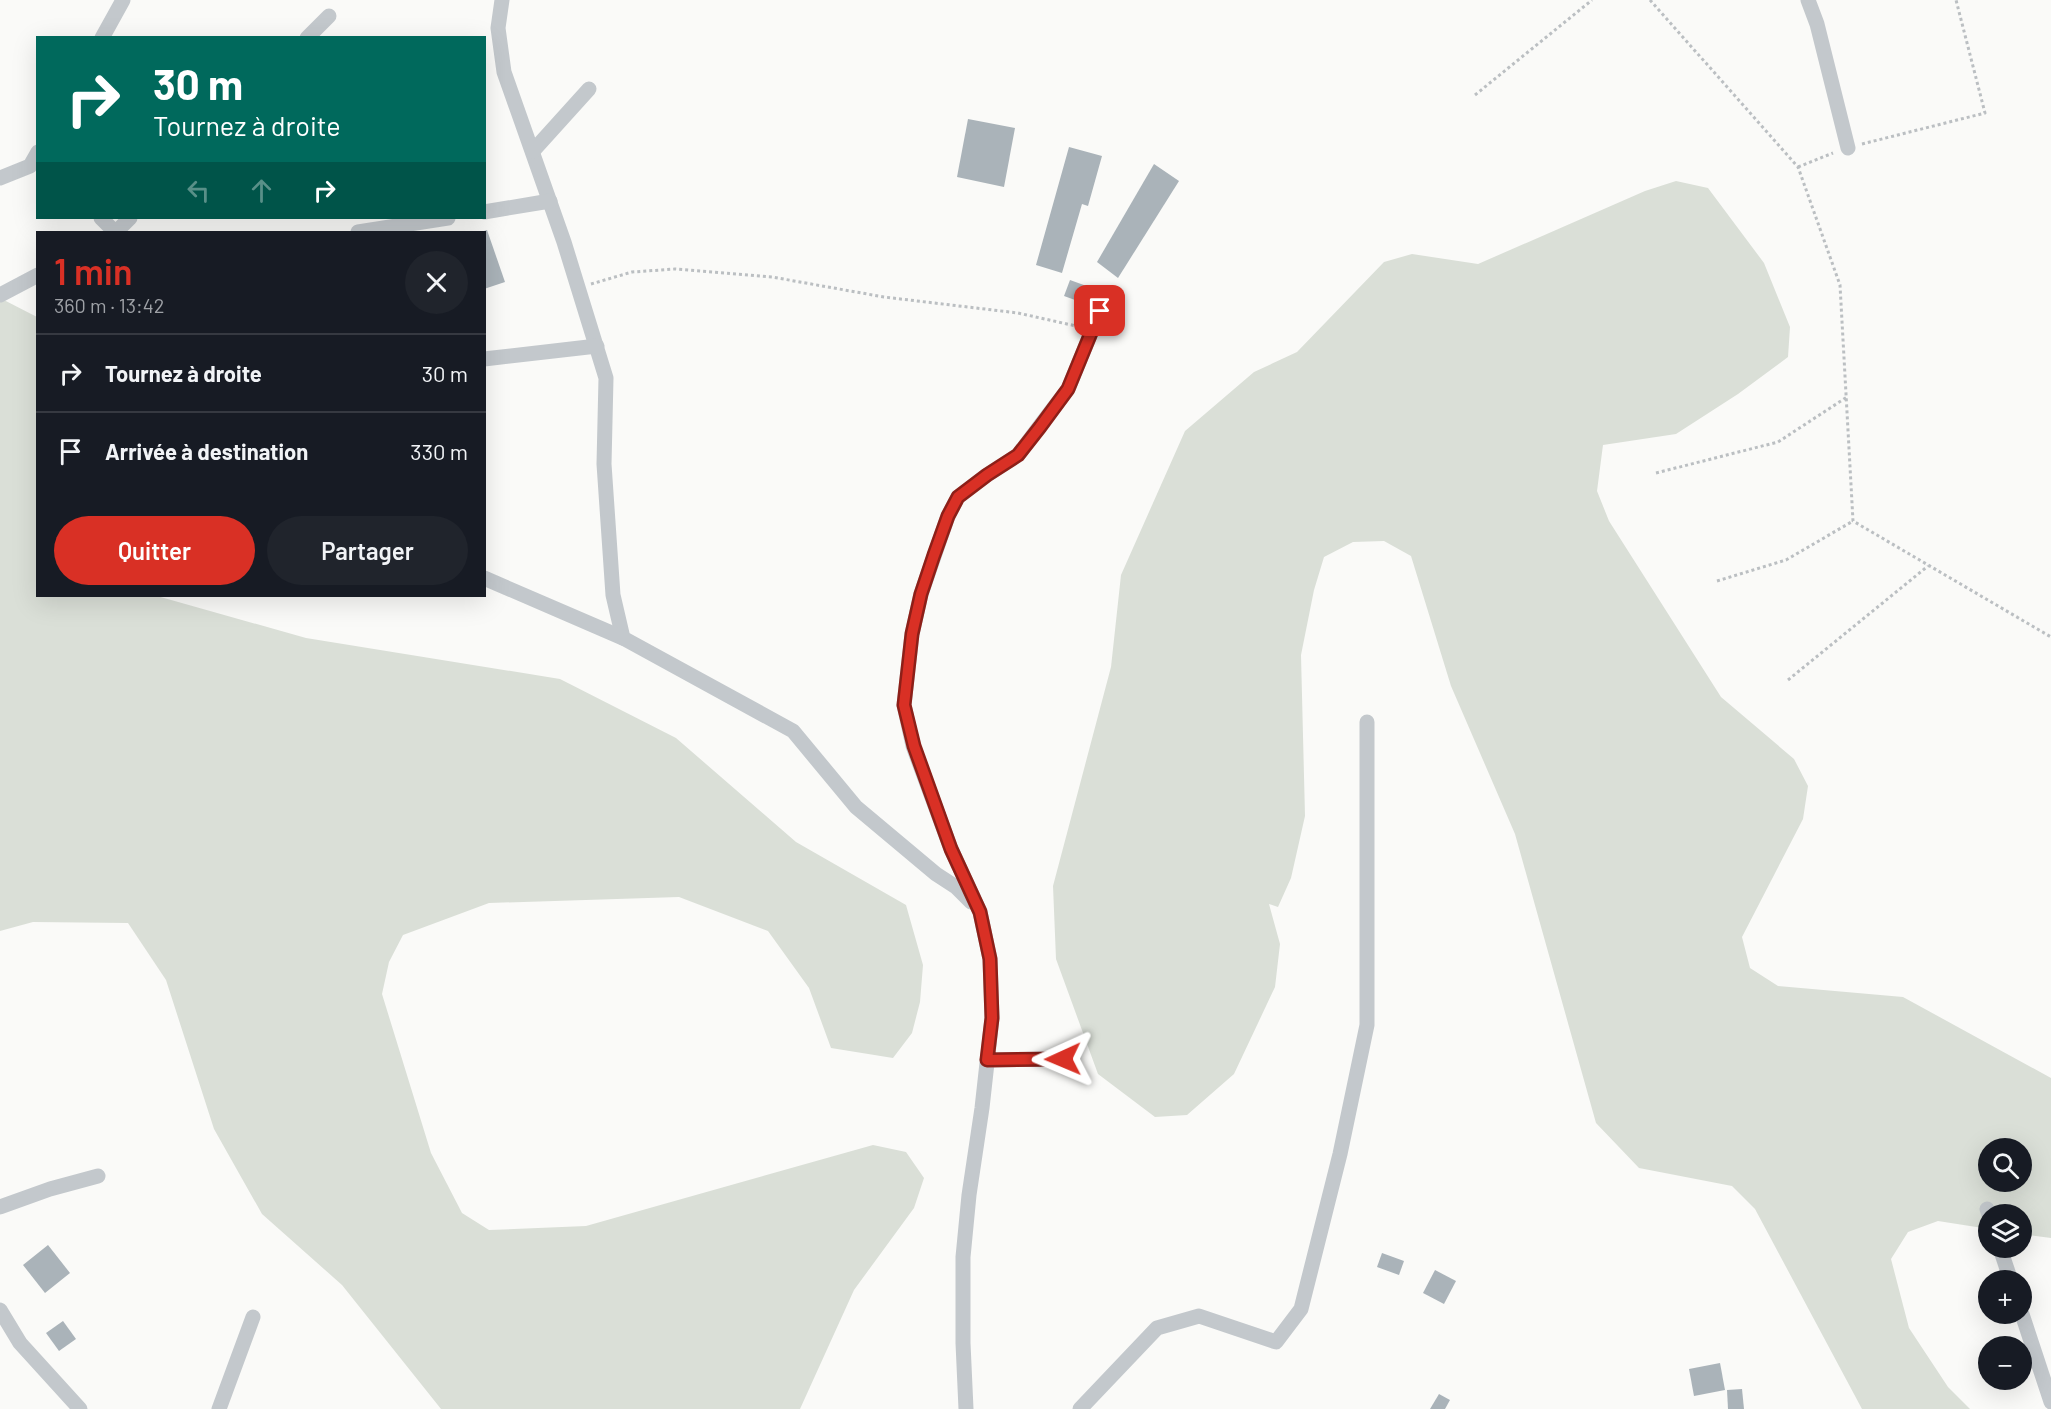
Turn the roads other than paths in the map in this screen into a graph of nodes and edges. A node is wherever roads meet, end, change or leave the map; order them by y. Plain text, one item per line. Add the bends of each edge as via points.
1 (123, 0) edge
2 (502, 0) edge
3 (1808, 0) edge
4 (329, 16) dead end
5 (103, 36) edge
6 (309, 36) edge
7 (589, 89) dead end
8 (1848, 148) road end
9 (533, 151) junction
10 (36, 156) edge
11 (0, 178) edge
12 (550, 201) junction
13 (486, 212) edge
14 (102, 219) edge
15 (129, 219) edge
16 (442, 219) edge
17 (114, 231) edge
18 (116, 231) edge
19 (364, 231) edge
20 (36, 276) edge
21 (0, 295) edge
22 (1100, 311) dead end
23 (597, 346) junction
24 (486, 359) edge
25 (486, 579) edge
26 (623, 638) junction
27 (1367, 722) dead end
28 (980, 912) junction
29 (1063, 1059) dead end
30 (987, 1060) junction
31 (98, 1176) dead end
32 (0, 1206) edge
33 (0, 1310) edge
34 (253, 1317) dead end
35 (2025, 1324) edge
36 (2051, 1402) edge
37 (80, 1409) edge
38 (219, 1409) edge
39 (966, 1409) edge
40 (1080, 1409) edge

1 - 5 street
2 - 9 street via 498,28 504,72
3 - 8 street
4 - 6 street
7 - 9 street
9 - 12 street
10 - 11 street via 30,166
12 - 13 street
12 - 23 street
14 - 17 street
15 - 18 street
16 - 19 street
20 - 21 street
22 - 28 street via 1068,389 1018,455 958,497 921,594 912,634 904,705 914,746 951,849
23 - 24 street
23 - 26 street via 606,378 604,464 613,595
25 - 26 street
26 - 28 street via 792,731 856,807 956,886
27 - 40 street via 1367,1025 1301,1310 1276,1342 1199,1316 1156,1328
28 - 30 street via 990,959 992,1018
29 - 30 street
30 - 39 street via 963,1257
31 - 32 street
33 - 37 street via 20,1344
34 - 38 street
35 - 36 street

